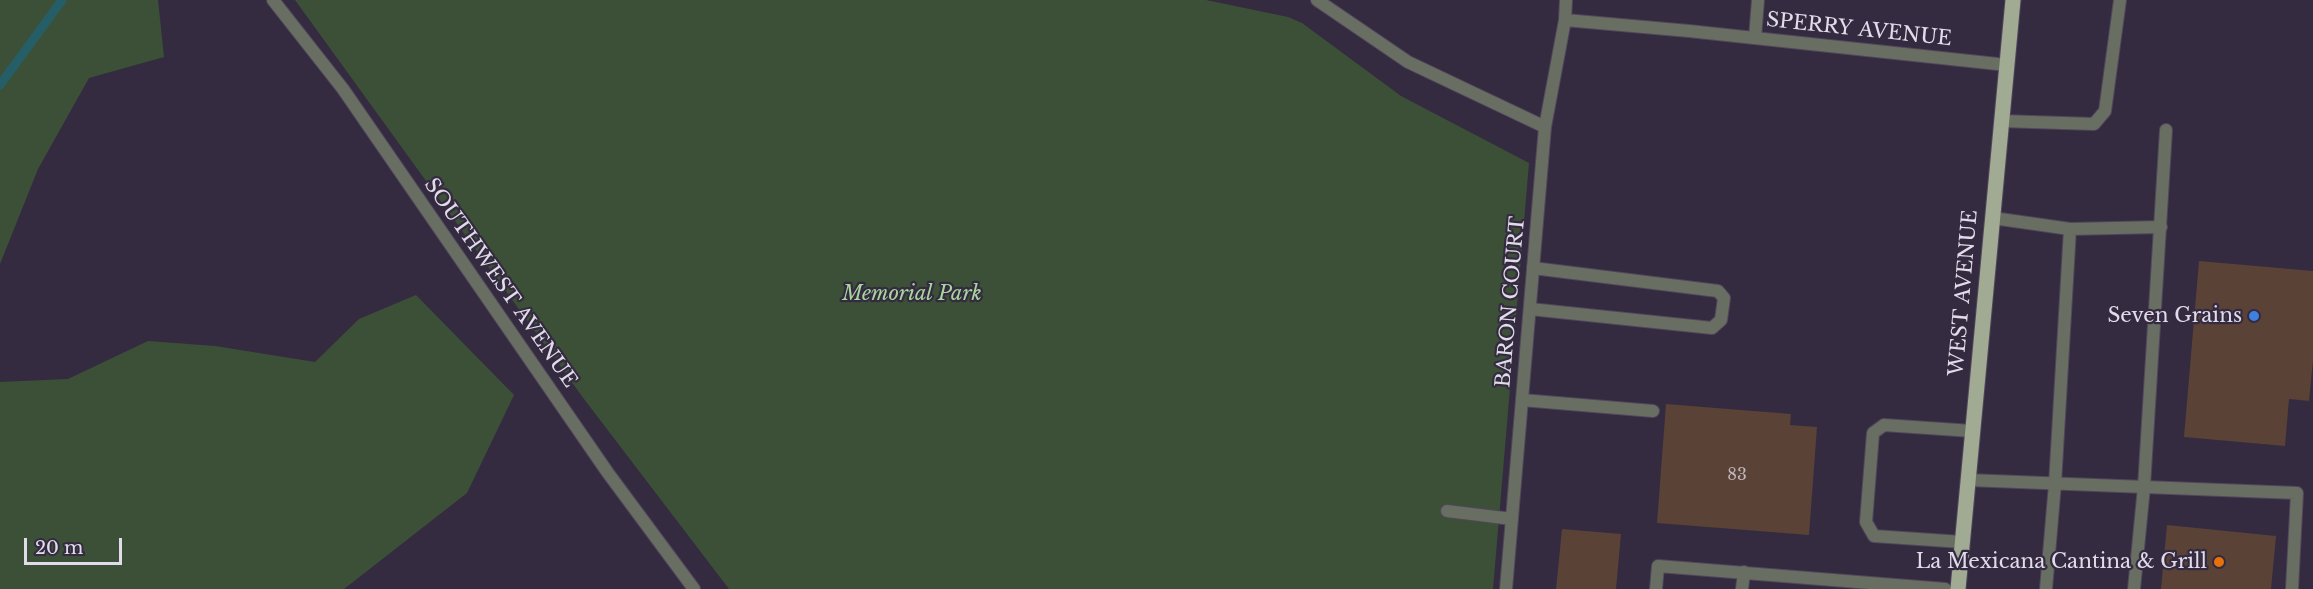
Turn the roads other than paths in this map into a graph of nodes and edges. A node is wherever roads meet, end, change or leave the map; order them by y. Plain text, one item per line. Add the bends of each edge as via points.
1 (273, 0) edge
2 (1317, 0) edge
3 (1566, 0) edge
4 (1758, 0) edge
5 (2013, 0) edge
6 (2120, 0) edge
7 (1565, 20) junction
8 (1755, 38) junction
9 (2007, 65) junction
10 (2002, 121) junction
11 (1545, 127) junction
12 (2166, 130) dead end
13 (1993, 218) junction
14 (2161, 227) junction
15 (2070, 229) junction
16 (1533, 268) junction
17 (1530, 309) junction
18 (1522, 400) junction
19 (1653, 411) dead end
20 (1972, 431) junction
21 (1968, 480) junction
22 (2055, 484) junction
23 (2144, 487) junction
24 (1447, 511) dead end
25 (1512, 519) junction
26 (1962, 542) junction
27 (1744, 572) junction
28 (694, 589) edge
29 (1506, 589) edge
30 (1656, 589) edge
31 (1742, 589) edge
32 (1945, 589) edge
33 (1958, 589) edge
34 (2046, 589) edge
35 (2134, 589) edge
36 (2292, 589) edge

1 - 28 street, SOUTHWEST AVENUE via 343,89 608,473
2 - 11 street via 1408,62
3 - 7 street, BARON COURT
4 - 8 street
5 - 9 main road, WEST AVENUE
6 - 10 street via 2105,111 2094,124
7 - 8 street, SPERRY AVENUE
7 - 11 street, BARON COURT
8 - 9 street, SPERRY AVENUE
9 - 10 main road, WEST AVENUE
10 - 13 main road, WEST AVENUE
11 - 16 street, BARON COURT
12 - 14 street
13 - 15 street
13 - 20 main road, WEST AVENUE
14 - 15 street
14 - 23 street
15 - 22 street
16 - 17 street, BARON COURT
16 - 17 street via 1718,291 1724,298 1721,320 1712,328
17 - 18 street, BARON COURT
18 - 19 street
18 - 25 street, BARON COURT
20 - 21 main road, WEST AVENUE
20 - 26 street via 1884,425 1873,433 1866,522 1874,536
21 - 22 street
21 - 26 main road, WEST AVENUE
22 - 23 street
22 - 34 street
23 - 35 street
23 - 36 street via 2297,493
24 - 25 street
25 - 29 street, BARON COURT
26 - 33 main road, WEST AVENUE
27 - 30 street via 1658,566
27 - 31 street
27 - 32 street

